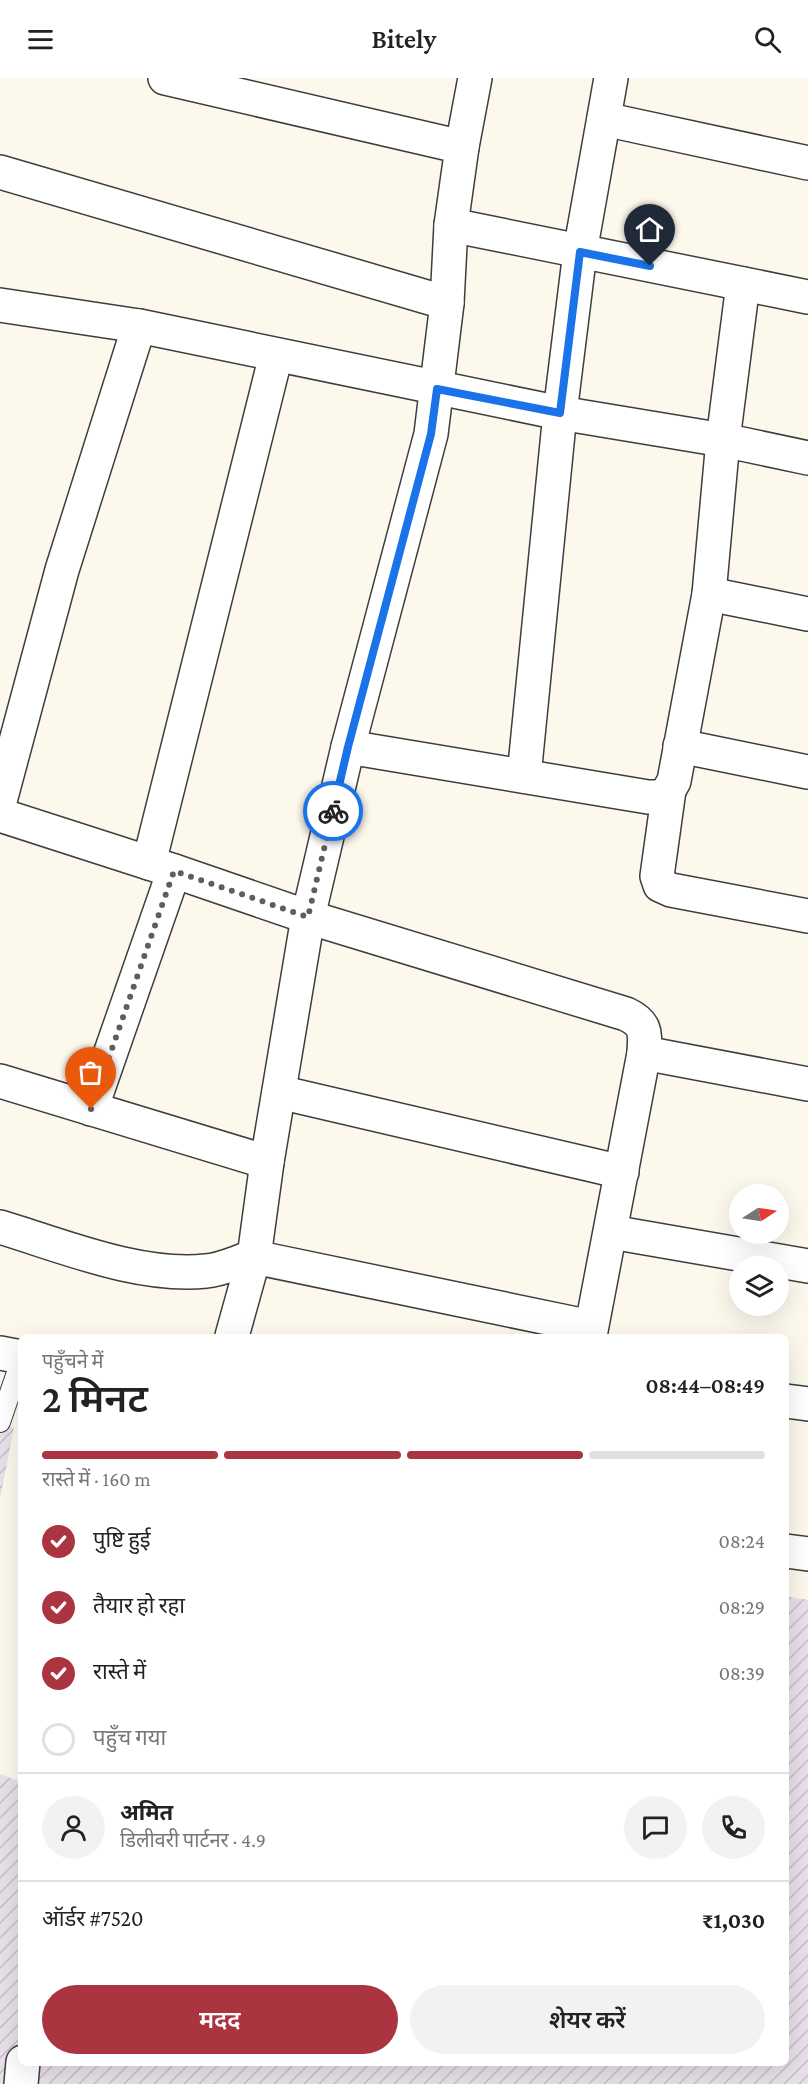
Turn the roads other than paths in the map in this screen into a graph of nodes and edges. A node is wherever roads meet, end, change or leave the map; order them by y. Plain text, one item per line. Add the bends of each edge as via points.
1 (165, 78) edge
2 (475, 78) edge
3 (611, 78) edge
4 (604, 119) junction
5 (462, 147) junction
6 (808, 163) edge
7 (0, 172) edge
8 (451, 225) junction
9 (580, 252) junction
10 (743, 284) junction
11 (808, 297) edge
12 (447, 303) junction
13 (0, 305) edge
14 (139, 326) junction
15 (276, 355) junction
16 (437, 389) junction
17 (560, 413) junction
18 (723, 440) junction
19 (808, 458) edge
20 (709, 594) junction
21 (808, 614) edge
22 (680, 746) junction
23 (348, 747) junction
24 (808, 772) edge
25 (524, 776) junction
26 (669, 790) junction
27 (0, 801) edge
28 (0, 815) edge
29 (162, 867) junction
30 (808, 916) edge
31 (308, 917) junction
32 (644, 1053) junction
33 (0, 1081) edge
34 (808, 1084) edge
35 (279, 1092) junction
36 (91, 1109) junction
37 (267, 1162) junction
38 (622, 1172) junction
39 (0, 1227) edge
40 (610, 1232) junction
41 (254, 1257) junction
42 (808, 1266) edge
43 (590, 1331) edge
44 (233, 1334) edge
45 (0, 1353) edge
46 (18, 1358) edge
47 (18, 1368) edge
48 (789, 1401) edge
49 (808, 1404) edge
50 (0, 1422) edge
51 (789, 1551) edge
52 (808, 1554) edge

1 - 5 street
2 - 5 street
3 - 4 street
4 - 6 street
4 - 9 street
5 - 8 street
7 - 12 street
8 - 9 street
8 - 12 street
9 - 10 street
9 - 17 street
10 - 11 street
10 - 18 street
12 - 16 street
13 - 14 street
14 - 15 street
14 - 27 street via 62,570
15 - 16 street
15 - 29 street
16 - 17 street
16 - 23 street via 431,434
17 - 18 street
17 - 25 street
18 - 19 street
18 - 20 street
20 - 21 street
20 - 22 street
22 - 24 street
22 - 26 street
23 - 25 street
23 - 31 street
25 - 26 street via 648,797 663,797
26 - 30 street via 657,876 660,885
28 - 29 street
29 - 31 street
29 - 36 street
31 - 32 street via 626,1014 638,1020 645,1032
31 - 35 street
32 - 34 street
32 - 38 street
33 - 36 street
35 - 37 street
35 - 38 street
36 - 37 street
37 - 41 street
38 - 40 street
39 - 41 street via 105,1258 171,1271 208,1271
40 - 42 street
40 - 43 street
41 - 43 street
41 - 44 street
45 - 46 street
47 - 50 lane
48 - 49 street
51 - 52 street

